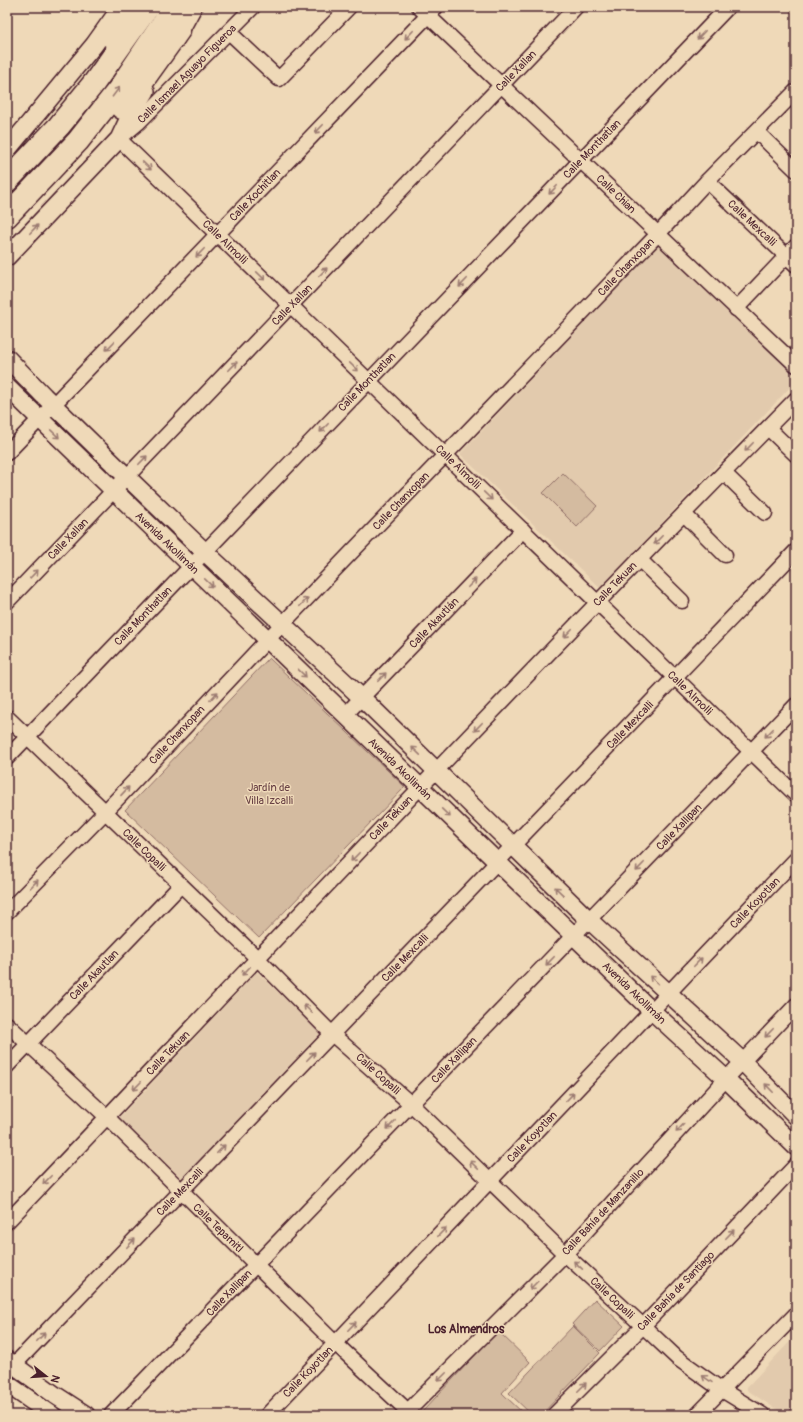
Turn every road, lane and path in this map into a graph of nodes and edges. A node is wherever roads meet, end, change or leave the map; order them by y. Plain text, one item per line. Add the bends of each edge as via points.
1 (122, 7) edge
2 (130, 7) edge
3 (148, 7) edge
4 (174, 7) edge
5 (193, 7) edge
6 (253, 7) edge
7 (349, 7) edge
8 (576, 7) edge
9 (728, 7) edge
10 (428, 10) edge
11 (179, 30) junction
12 (229, 32) junction
13 (502, 85) junction
14 (796, 91) edge
15 (59, 126) junction
16 (757, 132) junction
17 (119, 139) junction
18 (8, 148) edge
19 (581, 160) junction
20 (796, 170) edge
21 (7, 181) edge
22 (707, 181) junction
23 (14, 208) edge
24 (217, 234) junction
25 (658, 234) junction
26 (793, 256) edge
27 (7, 257) edge
28 (291, 306) junction
29 (736, 309) junction
30 (7, 358) edge
31 (796, 365) edge
32 (369, 381) junction
33 (7, 388) edge
34 (796, 400) edge
35 (53, 405) junction
36 (40, 419) junction
37 (768, 428) junction
38 (7, 453) edge
39 (445, 455) junction
40 (796, 455) edge
41 (724, 473) junction
42 (127, 477) junction
43 (114, 491) junction
44 (765, 512) dead end
45 (684, 514) junction
46 (523, 530) junction
47 (796, 551) edge
48 (205, 552) junction
49 (725, 555) dead end
50 (639, 559) junction
51 (191, 566) junction
52 (682, 601) dead end
53 (7, 602) edge
54 (597, 602) junction
55 (282, 625) junction
56 (268, 640) junction
57 (675, 678) junction
58 (362, 698) junction
59 (796, 705) edge
60 (346, 715) junction
61 (7, 717) edge
62 (27, 736) junction
63 (751, 752) junction
64 (7, 758) edge
65 (436, 770) junction
66 (420, 788) junction
67 (796, 795) edge
68 (105, 812) junction
69 (513, 846) junction
70 (796, 860) edge
71 (497, 862) junction
72 (181, 885) junction
73 (7, 912) edge
74 (590, 920) junction
75 (574, 936) junction
76 (258, 959) junction
77 (668, 994) junction
78 (796, 1005) edge
79 (652, 1011) junction
80 (7, 1024) edge
81 (332, 1034) junction
82 (28, 1044) junction
83 (742, 1061) junction
84 (7, 1066) edge
85 (726, 1079) junction
86 (411, 1104) junction
87 (796, 1116) edge
88 (107, 1117) junction
89 (796, 1147) edge
90 (796, 1164) edge
91 (490, 1181) junction
92 (181, 1191) junction
93 (7, 1222) edge
94 (565, 1254) junction
95 (256, 1264) junction
96 (796, 1314) edge
97 (643, 1326) junction
98 (335, 1344) junction
99 (10, 1362) edge
100 (7, 1384) edge
101 (722, 1390) junction
102 (55, 1395) junction
103 (45, 1413) edge
104 (408, 1414) edge
105 (86, 1415) edge
106 (111, 1415) edge
107 (267, 1415) edge
108 (554, 1415) edge
109 (698, 1415) edge
110 (763, 1415) edge

1 - 18 street via 94,45
2 - 15 highway
3 - 15 highway via 94,83
23 -> 4 highway via 78,140 118,89
5 - 11 street
6 - 12 street, Calle Ismael Aguayo Figueroa
7 - 12 street via 279,79
8 - 13 street, Calle Xallan
9 -> 19 street, Calle Monthatlan
10 - 13 street, Calle Chian
10 -> 24 street, Calle Xochitlan
11 - 17 street
11 - 23 highway via 128,101 73,160
12 - 17 street, Calle Ismael Aguayo Figueroa via 138,124
13 - 19 street, Calle Chian
28 -> 13 street, Calle Xallan
14 - 16 street, Calle Chanxopan
15 - 21 highway
16 - 20 street
16 - 22 street, Calle Chanxopan
17 -> 24 street, Calle Almolli
27 -> 17 street
19 - 25 street, Calle Chian
19 -> 32 street, Calle Monthatlan
22 - 25 street, Calle Chanxopan
22 - 26 street, Calle Mexcalli
24 -> 28 street, Calle Almolli
24 -> 35 street, Calle Xochitlan
25 - 29 street, Calle Chian
25 - 39 street, Calle Chanxopan
26 - 29 street
28 -> 32 street, Calle Almolli
42 -> 28 street, Calle Xallan
29 - 31 street, Calle Chian
30 - 35 street, Avenida Akollimán
32 - 39 street, Calle Almolli
32 -> 48 street, Calle Monthatlan
33 - 36 street, Avenida Akollimán
34 - 37 street, Calle Tekuan
35 - 36 street, Calle Xochitlan
35 - 42 street, Avenida Akollimán
36 - 38 street, Calle Xochitlan
36 -> 43 street, Avenida Akollimán
37 - 40 street
37 -> 41 street, Calle Tekuan
39 -> 46 street, Calle Almolli
55 -> 39 street, Calle Chanxopan
41 - 44 street
41 - 45 street, Calle Tekuan
42 - 43 street, Calle Xallan
42 - 48 street, Avenida Akollimán
43 - 51 street, Avenida Akollimán
53 -> 43 street, Calle Xallan
45 - 49 street
45 -> 50 street, Calle Tekuan
46 - 54 street, Calle Almolli
58 -> 46 street, Calle Akautlán
47 - 57 street, Calle Mexcalli
48 - 51 street, Calle Monthatlan
48 - 55 street, Avenida Akollimán
50 - 52 street
50 - 54 street, Calle Tekuan
51 -> 56 street, Avenida Akollimán
51 - 62 street, Calle Monthatlan
54 - 57 street, Calle Almolli
54 -> 65 street, Calle Tekuan
55 - 56 street, Calle Chanxopan
55 - 58 street, Avenida Akollimán
56 -> 60 street, Avenida Akollimán
68 -> 56 street, Calle Chanxopan
57 - 63 street, Calle Almolli
57 - 69 street, Calle Mexcalli
58 - 60 street, Calle Akautlán
65 -> 58 street, Avenida Akollimán
59 -> 63 street, Calle Xallipan
60 - 66 street, Avenida Akollimán
61 - 62 street, Calle Copalli
62 - 64 street, Calle Monthatlan
62 - 68 street, Calle Copalli
63 - 67 street, Calle Almolli
63 -> 74 street, Calle Xallipan
65 - 66 street, Calle Tekuan
65 - 69 street, Avenida Akollimán
66 -> 71 street, Avenida Akollimán
66 -> 76 street, Calle Tekuan
68 - 72 street, Calle Copalli
73 -> 68 street, Calle Chanxopan
69 - 71 street, Calle Mexcalli
74 -> 69 street, Avenida Akollimán
77 -> 70 street, Calle Koyotlan
71 - 75 street, Avenida Akollimán
71 - 81 street, Calle Mexcalli
72 - 76 street, Calle Copalli
72 - 82 street, Calle Akautlan
74 - 75 street, Calle Xallipan
77 -> 74 street, Avenida Akollimán
75 - 79 street, Avenida Akollimán
75 -> 86 street, Calle Xallipan
81 -> 76 street, Calle Copalli
76 -> 88 street, Calle Tekuan
77 - 79 street, Calle Koyotlan
77 - 83 street, Avenida Akollimán
78 -> 83 street, Calle Bahía de Manzanillo
79 - 85 street, Avenida Akollimán
91 -> 79 street, Calle Koyotlan
80 - 82 street, Calle Tepamitl
81 - 86 street, Calle Copalli
92 -> 81 street, Calle Mexcalli
82 - 84 street, Calle Akautlan
82 - 88 street, Calle Tepamitl
83 - 85 street, Calle Bahía de Manzanillo
87 -> 83 street, Avenida Akollimán
85 - 89 street, Avenida Akollimán
85 -> 94 street, Calle Bahía de Manzanillo
91 -> 86 street, Calle Copalli
86 -> 95 street, Calle Xallipan
88 - 92 street, Calle Tepamitl
88 -> 93 street, Calle Tekuan
97 -> 90 street, Calle Bahía de Santiago
91 - 94 street, Calle Copalli
98 -> 91 street, Calle Koyotlan
92 - 95 street, Calle Tepamitl
99 -> 92 street, Calle Mexcalli
97 -> 94 street, Calle Copalli
94 -> 104 street, Calle Bahía de Manzanillo
95 - 98 street, Calle Tepamitl
95 - 106 street, Calle Xallipan
96 - 101 street
101 -> 97 street, Calle Copalli via 677,1358
108 -> 97 street, Calle Bahía de Santiago
98 - 104 street, Calle Tepamitl
98 - 107 street, Calle Koyotlan
99 - 102 street
100 - 103 street
101 - 109 street
101 - 110 street, Calle Copalli
102 - 103 street
102 - 105 street

